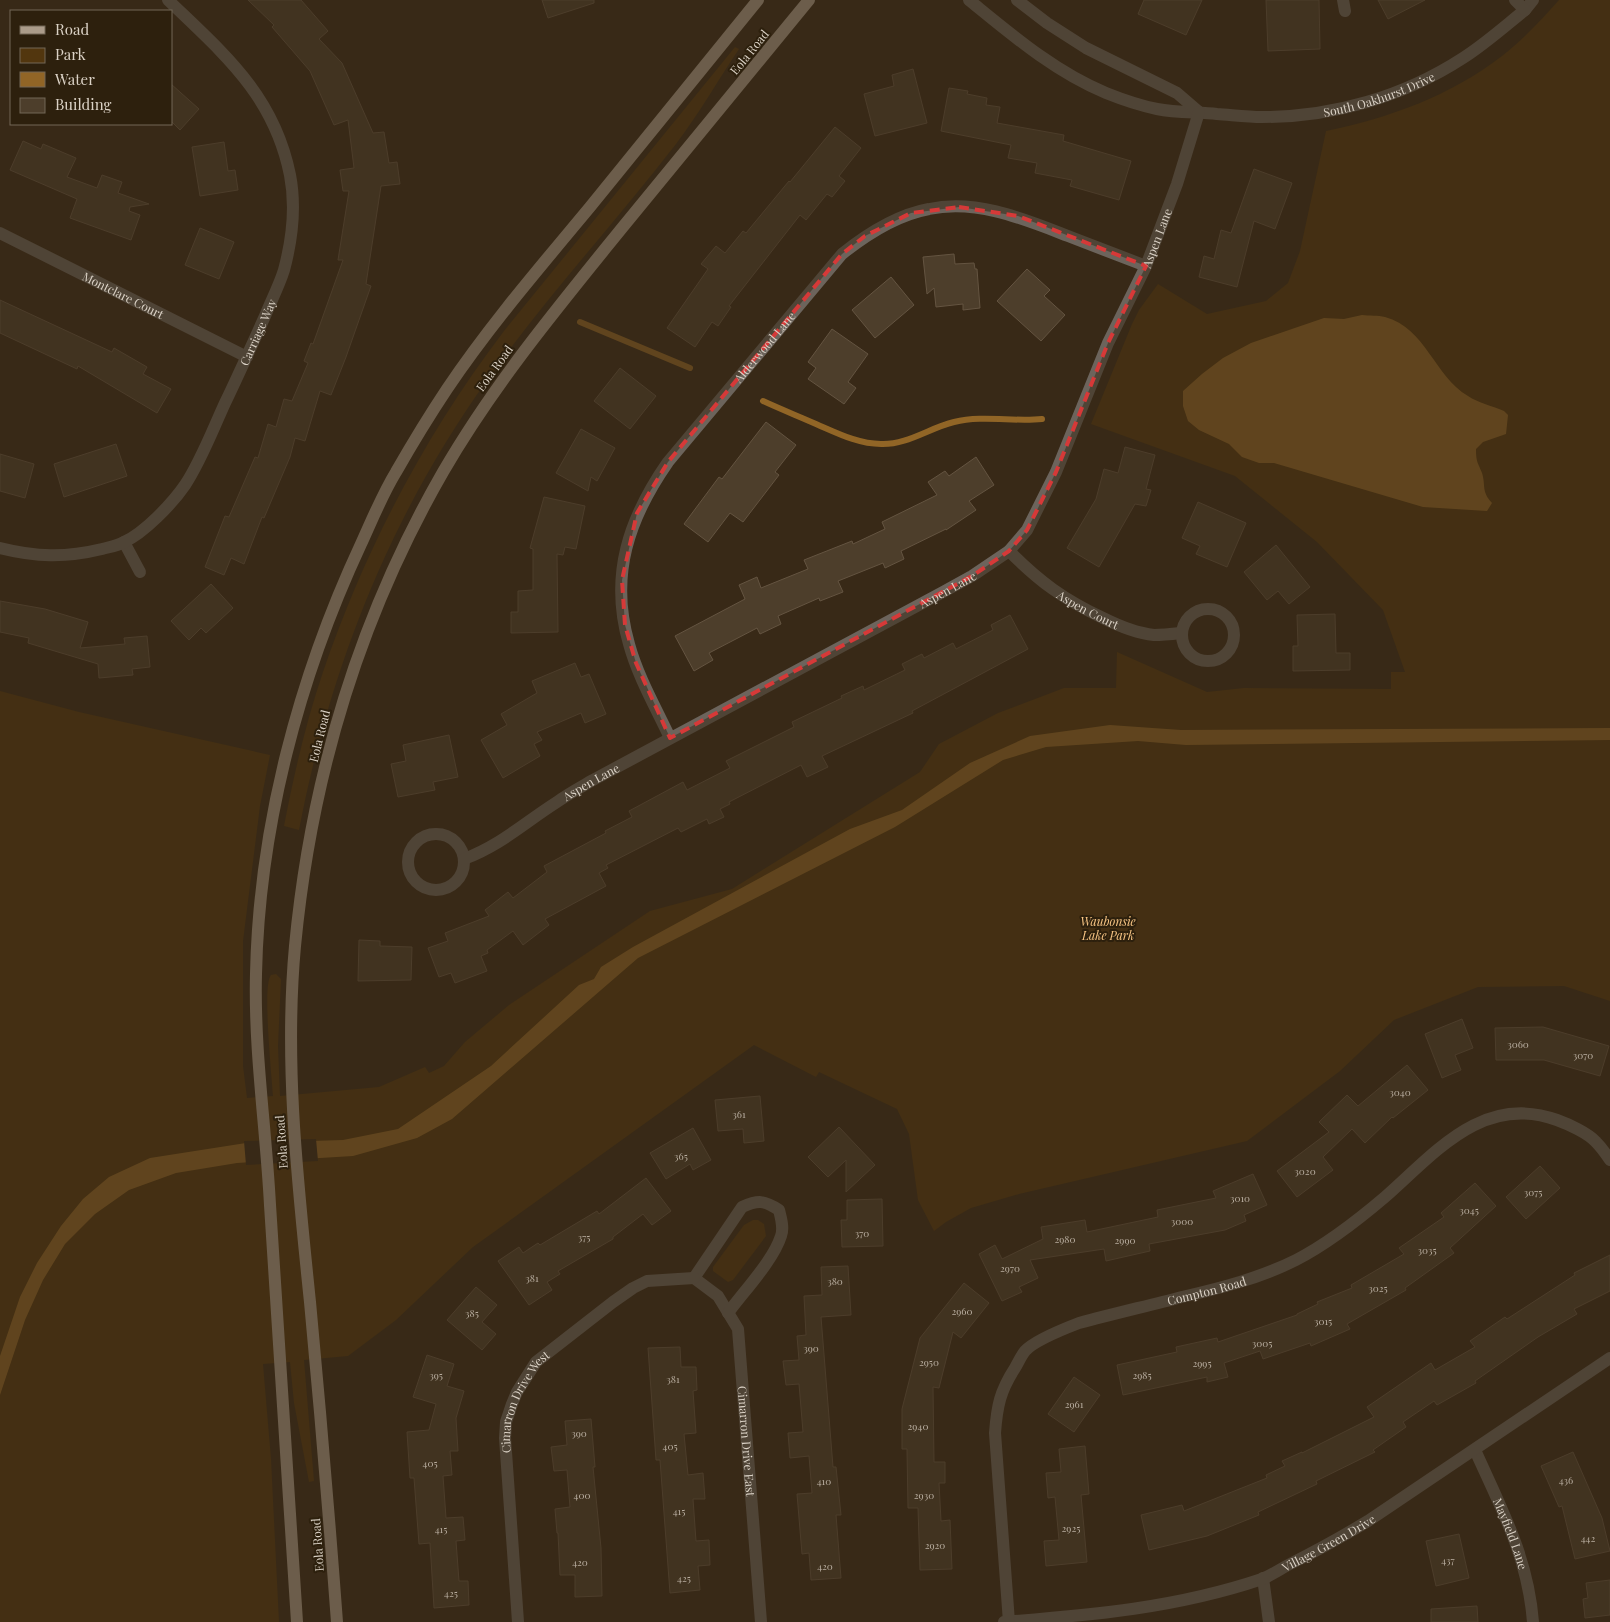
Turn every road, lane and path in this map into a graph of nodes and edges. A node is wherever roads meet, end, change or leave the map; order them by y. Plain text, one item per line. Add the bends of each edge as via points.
1 (168, 0) edge
2 (758, 0) edge
3 (809, 0) edge
4 (970, 0) edge
5 (1017, 0) edge
6 (1515, 0) edge
7 (1529, 5) edge
8 (1199, 112) junction
9 (0, 233) edge
10 (1146, 266) junction
11 (247, 357) junction
12 (124, 542) junction
13 (0, 548) edge
14 (1009, 551) junction
15 (140, 572) dead end
16 (1181, 633) junction
17 (670, 738) junction
18 (464, 858) junction
19 (1610, 1160) edge
20 (694, 1278) junction
21 (728, 1313) junction
22 (1610, 1358) edge
23 (1475, 1450) junction
24 (1263, 1578) junction
25 (297, 1622) edge
26 (337, 1622) edge
27 (518, 1622) edge
28 (761, 1622) edge
29 (1004, 1622) edge
30 (1009, 1622) edge
31 (1269, 1622) edge
32 (1533, 1622) edge

1 - 11 street, Carriage Way via 231,61 253,88 279,134 290,177 292,224 284,270
2 - 25 main road, Eola Road via 532,278 446,390 393,477 345,578 299,711 281,777 267,854 256,980 256,1031 270,1190
3 - 26 main road, Eola Road via 554,312 493,393 412,527 373,614 348,683 329,749 304,875 295,948 292,1050 298,1188 322,1426
4 - 8 street, South Oakhurst Drive via 1058,68 1106,93 1157,109
5 - 8 street via 1047,24 1086,48 1177,93
6 - 7 street
7 - 8 street, South Oakhurst Drive via 1480,46 1438,73 1369,102 1298,116
8 - 10 street, Aspen Lane via 1177,184
9 - 11 street, Montclare Court
10 - 14 street, Aspen Lane via 1108,343 1056,472 1027,530
10 - 17 street, Alderwood Lane via 1018,216 959,207 930,208 911,214 865,236 842,254 668,462 637,512 623,565 624,625 636,663
11 - 12 street, Carriage Way via 185,485 157,519
12 - 13 street, Carriage Way via 83,554 48,556
12 - 15 street
14 - 16 street, Aspen Court via 1053,591 1097,616 1139,632 1155,635
14 - 17 street, Aspen Lane via 972,576
16 - 16 street via 1186,652 1202,661 1215,661 1225,656 1234,639 1230,620 1213,609 1193,613 1184,621
17 - 18 street, Aspen Lane via 593,780 485,851
18 - 18 street via 457,843 436,834 426,836 414,845 408,858 409,869 412,878 420,885 430,890 443,889 455,883 462,872
19 - 30 street, Compton Road via 1595,1141 1546,1116 1518,1113 1482,1121 1466,1128 1442,1146 1350,1226 1296,1260 1236,1284 1079,1323 1059,1330 1025,1350 1004,1385 996,1409
20 - 21 street, Cimarron Drive East via 718,1296
20 - 21 street via 742,1207 768,1202 779,1210 782,1235 772,1255
20 - 27 street, Cimarron Drive West via 647,1281 633,1288 536,1362 517,1392 506,1422 505,1438
21 - 28 street, Cimarron Drive East via 738,1329
22 - 23 street, Village Green Drive
23 - 24 street, Village Green Drive via 1368,1521
23 - 32 street, Mayfield Lane via 1521,1555
24 - 30 street, Village Green Drive via 1142,1609
24 - 31 street
29 - 30 street, Village Green Drive

